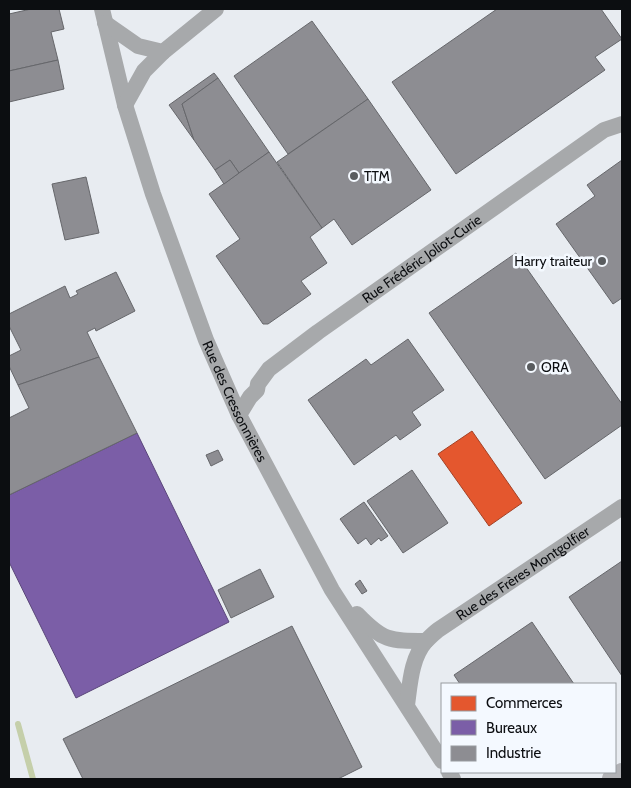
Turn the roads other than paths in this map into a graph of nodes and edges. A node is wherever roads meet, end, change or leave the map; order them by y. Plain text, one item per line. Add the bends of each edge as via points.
1 (216, 9) edge
2 (103, 16) edge
3 (163, 52) junction
4 (125, 106) junction
5 (622, 124) edge
6 (240, 414) junction
7 (622, 507) edge
8 (332, 590) junction
9 (426, 641) junction
10 (407, 705) junction
11 (441, 759) edge
12 (622, 774) edge
13 (613, 779) edge

1 - 3 street
2 - 3 street via 138,46
2 - 4 street, Rue des Cressonnières
3 - 4 street via 144,71
4 - 6 street, Rue des Cressonnières via 206,340
5 - 6 street, Rue Frédéric Joliot-Curie via 604,130 311,337 269,370
6 - 8 street, Rue des Cressonnières
7 - 9 street, Rue des Frères Montgolfier
8 - 9 street via 371,629 389,640
8 - 10 street, Rue des Cressonnières
9 - 10 street, Rue des Frères Montgolfier via 412,674
10 - 11 street, Rue des Cressonnières
12 - 13 main road

